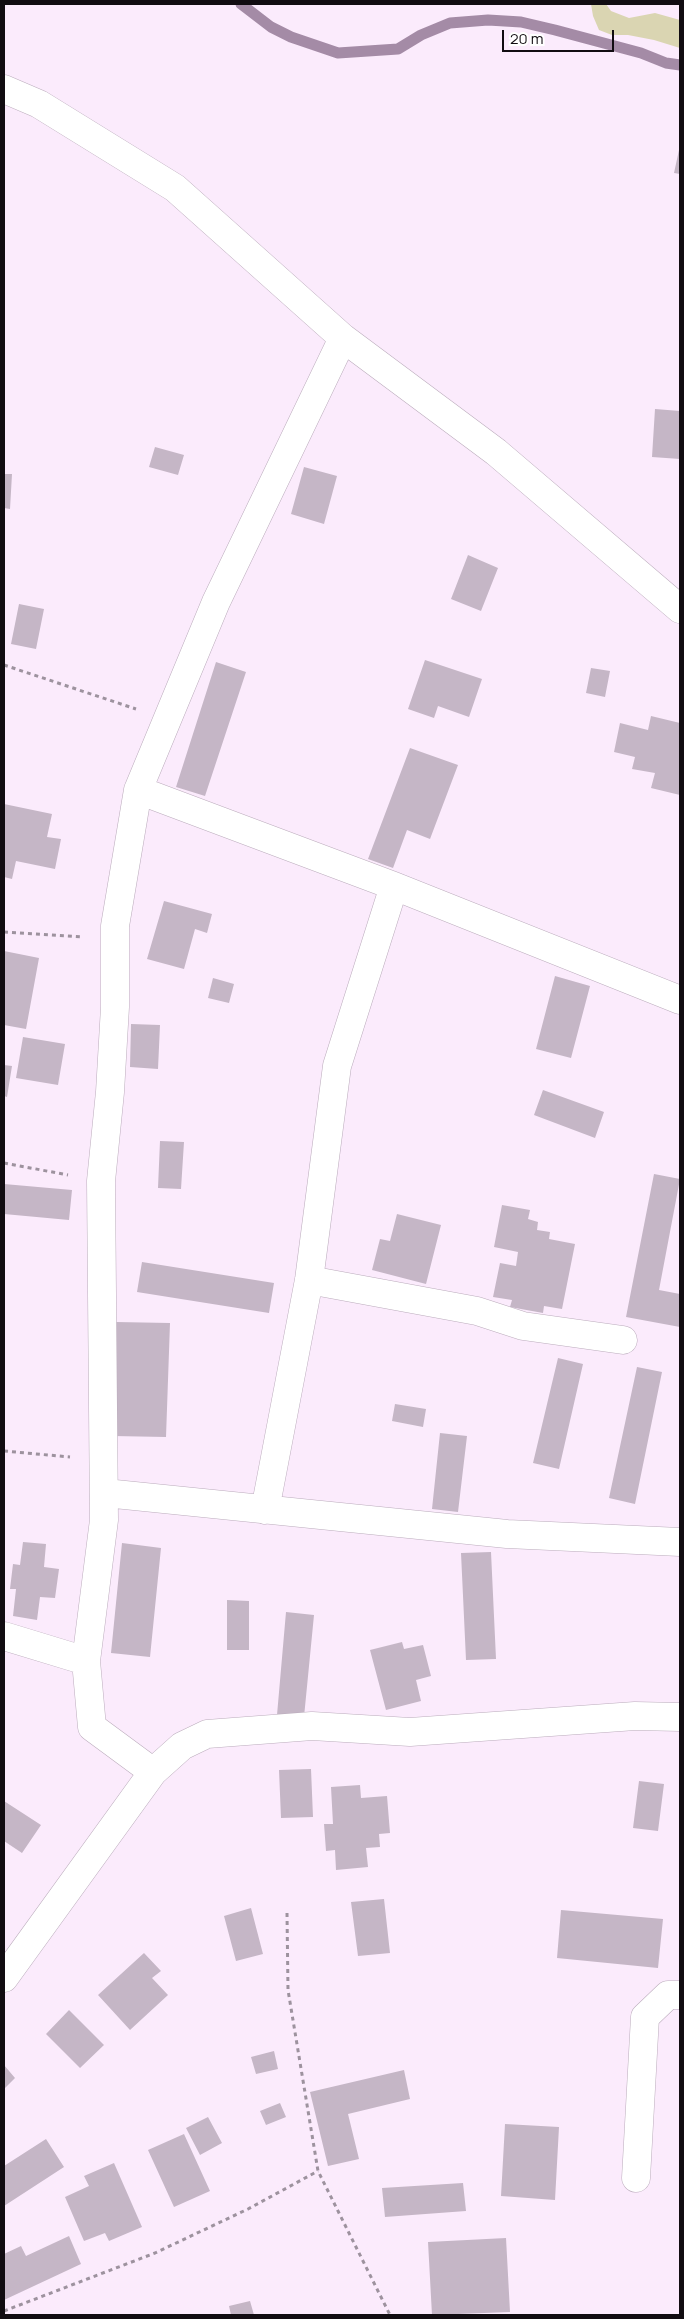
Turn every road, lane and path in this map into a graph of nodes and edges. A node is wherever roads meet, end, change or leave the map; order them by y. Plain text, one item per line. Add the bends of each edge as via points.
1 (4, 90) edge
2 (343, 338) junction
3 (680, 608) edge
4 (4, 665) edge
5 (167, 720) junction
6 (138, 790) junction
7 (394, 886) junction
8 (4, 932) edge
9 (115, 939) junction
10 (680, 1000) edge
11 (4, 1163) edge
12 (101, 1181) junction
13 (309, 1280) junction
14 (623, 1340) dead end
15 (4, 1451) edge
16 (104, 1459) junction
17 (104, 1493) junction
18 (265, 1510) junction
19 (680, 1542) edge
20 (4, 1636) edge
21 (86, 1661) junction
22 (680, 1717) edge
23 (153, 1772) junction
24 (287, 1913) dead end
25 (4, 1978) edge
26 (680, 1995) edge
27 (318, 2171) junction
28 (636, 2178) dead end
29 (4, 2311) edge
30 (390, 2315) edge

1 - 2 street via 39,104 175,188
2 - 3 street via 496,452
2 - 5 street via 216,602
4 - 5 path
5 - 6 street
6 - 7 street
6 - 9 street
7 - 10 street
7 - 13 street via 337,1066
8 - 9 path
9 - 12 street via 111,1083
11 - 12 path
12 - 16 street
13 - 14 street via 478,1311 523,1326
13 - 18 street
15 - 16 path
16 - 17 street
17 - 18 street
17 - 21 street via 104,1520
18 - 19 street via 508,1534
20 - 21 street
21 - 23 street via 92,1727
22 - 23 street via 635,1716 410,1732 312,1726 207,1734 182,1746
23 - 25 street
24 - 27 path via 288,1990
26 - 28 street via 668,1995 645,2017
27 - 29 path via 155,2253
27 - 30 path

